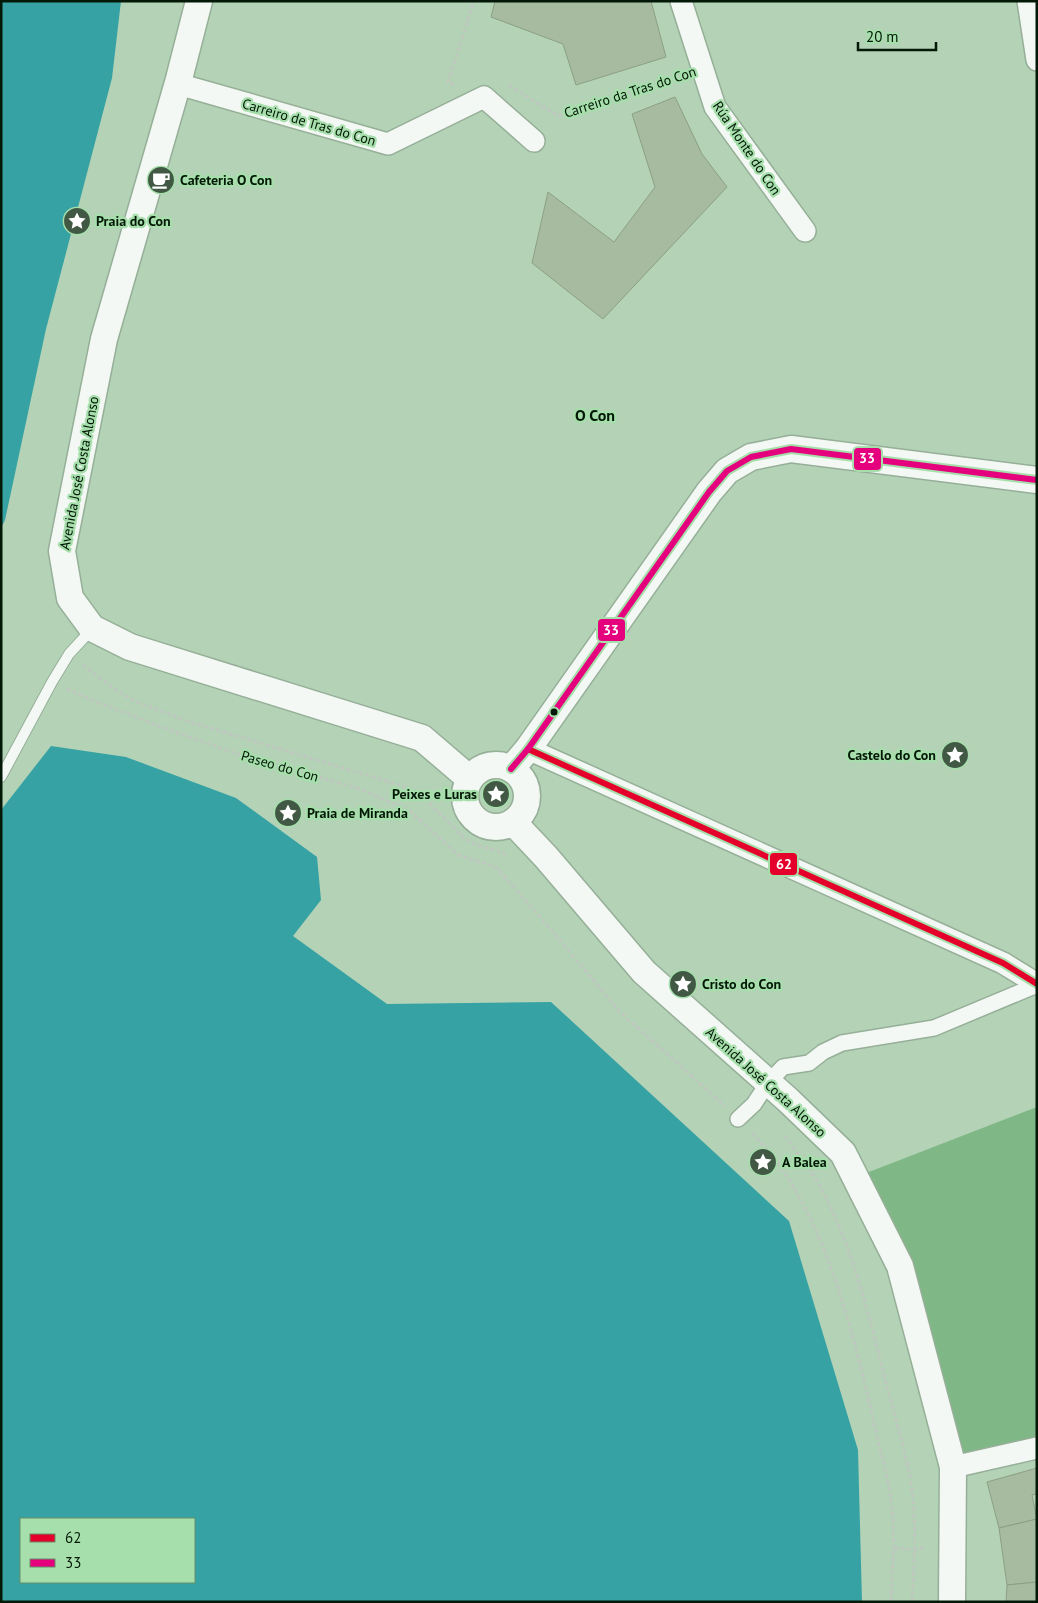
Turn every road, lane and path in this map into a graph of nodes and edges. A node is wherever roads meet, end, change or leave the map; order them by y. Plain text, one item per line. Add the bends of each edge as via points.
1 (199, 1) edge
2 (474, 1) edge
3 (681, 1) edge
4 (1028, 1) edge
5 (1037, 60) edge
6 (703, 68) junction
7 (178, 84) junction
8 (484, 97) junction
9 (534, 141) dead end
10 (806, 232) dead end
11 (1037, 480) edge
12 (92, 628) junction
13 (69, 654) junction
14 (52, 682) junction
15 (528, 749) junction
16 (511, 769) junction
17 (1, 777) edge
18 (470, 779) junction
19 (513, 822) junction
20 (510, 856) dead end
21 (1037, 985) edge
22 (768, 1083) junction
23 (738, 1119) junction
24 (782, 1132) dead end
25 (1037, 1448) edge
26 (952, 1467) junction
27 (952, 1538) junction
28 (894, 1548) junction
29 (915, 1550) junction
30 (891, 1602) edge
31 (912, 1602) edge
32 (952, 1602) edge

1 - 7 street, Avenida José Costa Alonso
2 - 8 path via 448,82
3 - 6 street, Rúa Monte do Con
4 - 5 street
6 - 8 path, Carreiro da Tras do Con via 558,116 507,84
6 - 10 street, Rúa Monte do Con via 715,107
7 - 8 street, Carreiro de Tras do Con via 388,144
7 - 12 street, Avenida José Costa Alonso via 104,339 62,551 70,598
8 - 9 street
11 - 15 street via 791,449 750,457 727,472 709,492
12 - 13 lane
12 - 18 street, Avenida José Costa Alonso via 130,647 422,738
13 - 14 lane
13 - 20 path via 118,691 162,712 416,790 464,837 476,845
14 - 17 lane
14 - 23 path, Paseo do Con via 235,753 357,788 409,810 458,855 496,867 619,1011
15 - 16 street
15 - 21 street via 1003,963
16 - 18 street via 493,765 476,772
16 - 19 street via 524,784 526,795 521,815
18 - 19 street via 465,800 474,818 493,827
19 - 22 street, Avenida José Costa Alonso via 644,972
21 - 22 street via 934,1028 842,1043 808,1063 783,1067
22 - 23 street via 754,1104
22 - 26 street, Avenida José Costa Alonso via 843,1153 900,1266
23 - 28 path via 770,1150 808,1211 828,1260 858,1355 891,1500
24 - 29 path via 819,1184 843,1234 905,1451 913,1499
25 - 26 street
26 - 27 street, Avenida José Costa Alonso
27 - 29 path
27 - 32 street, Avenida José Costa Alonso
28 - 29 path
28 - 30 path
29 - 31 path

